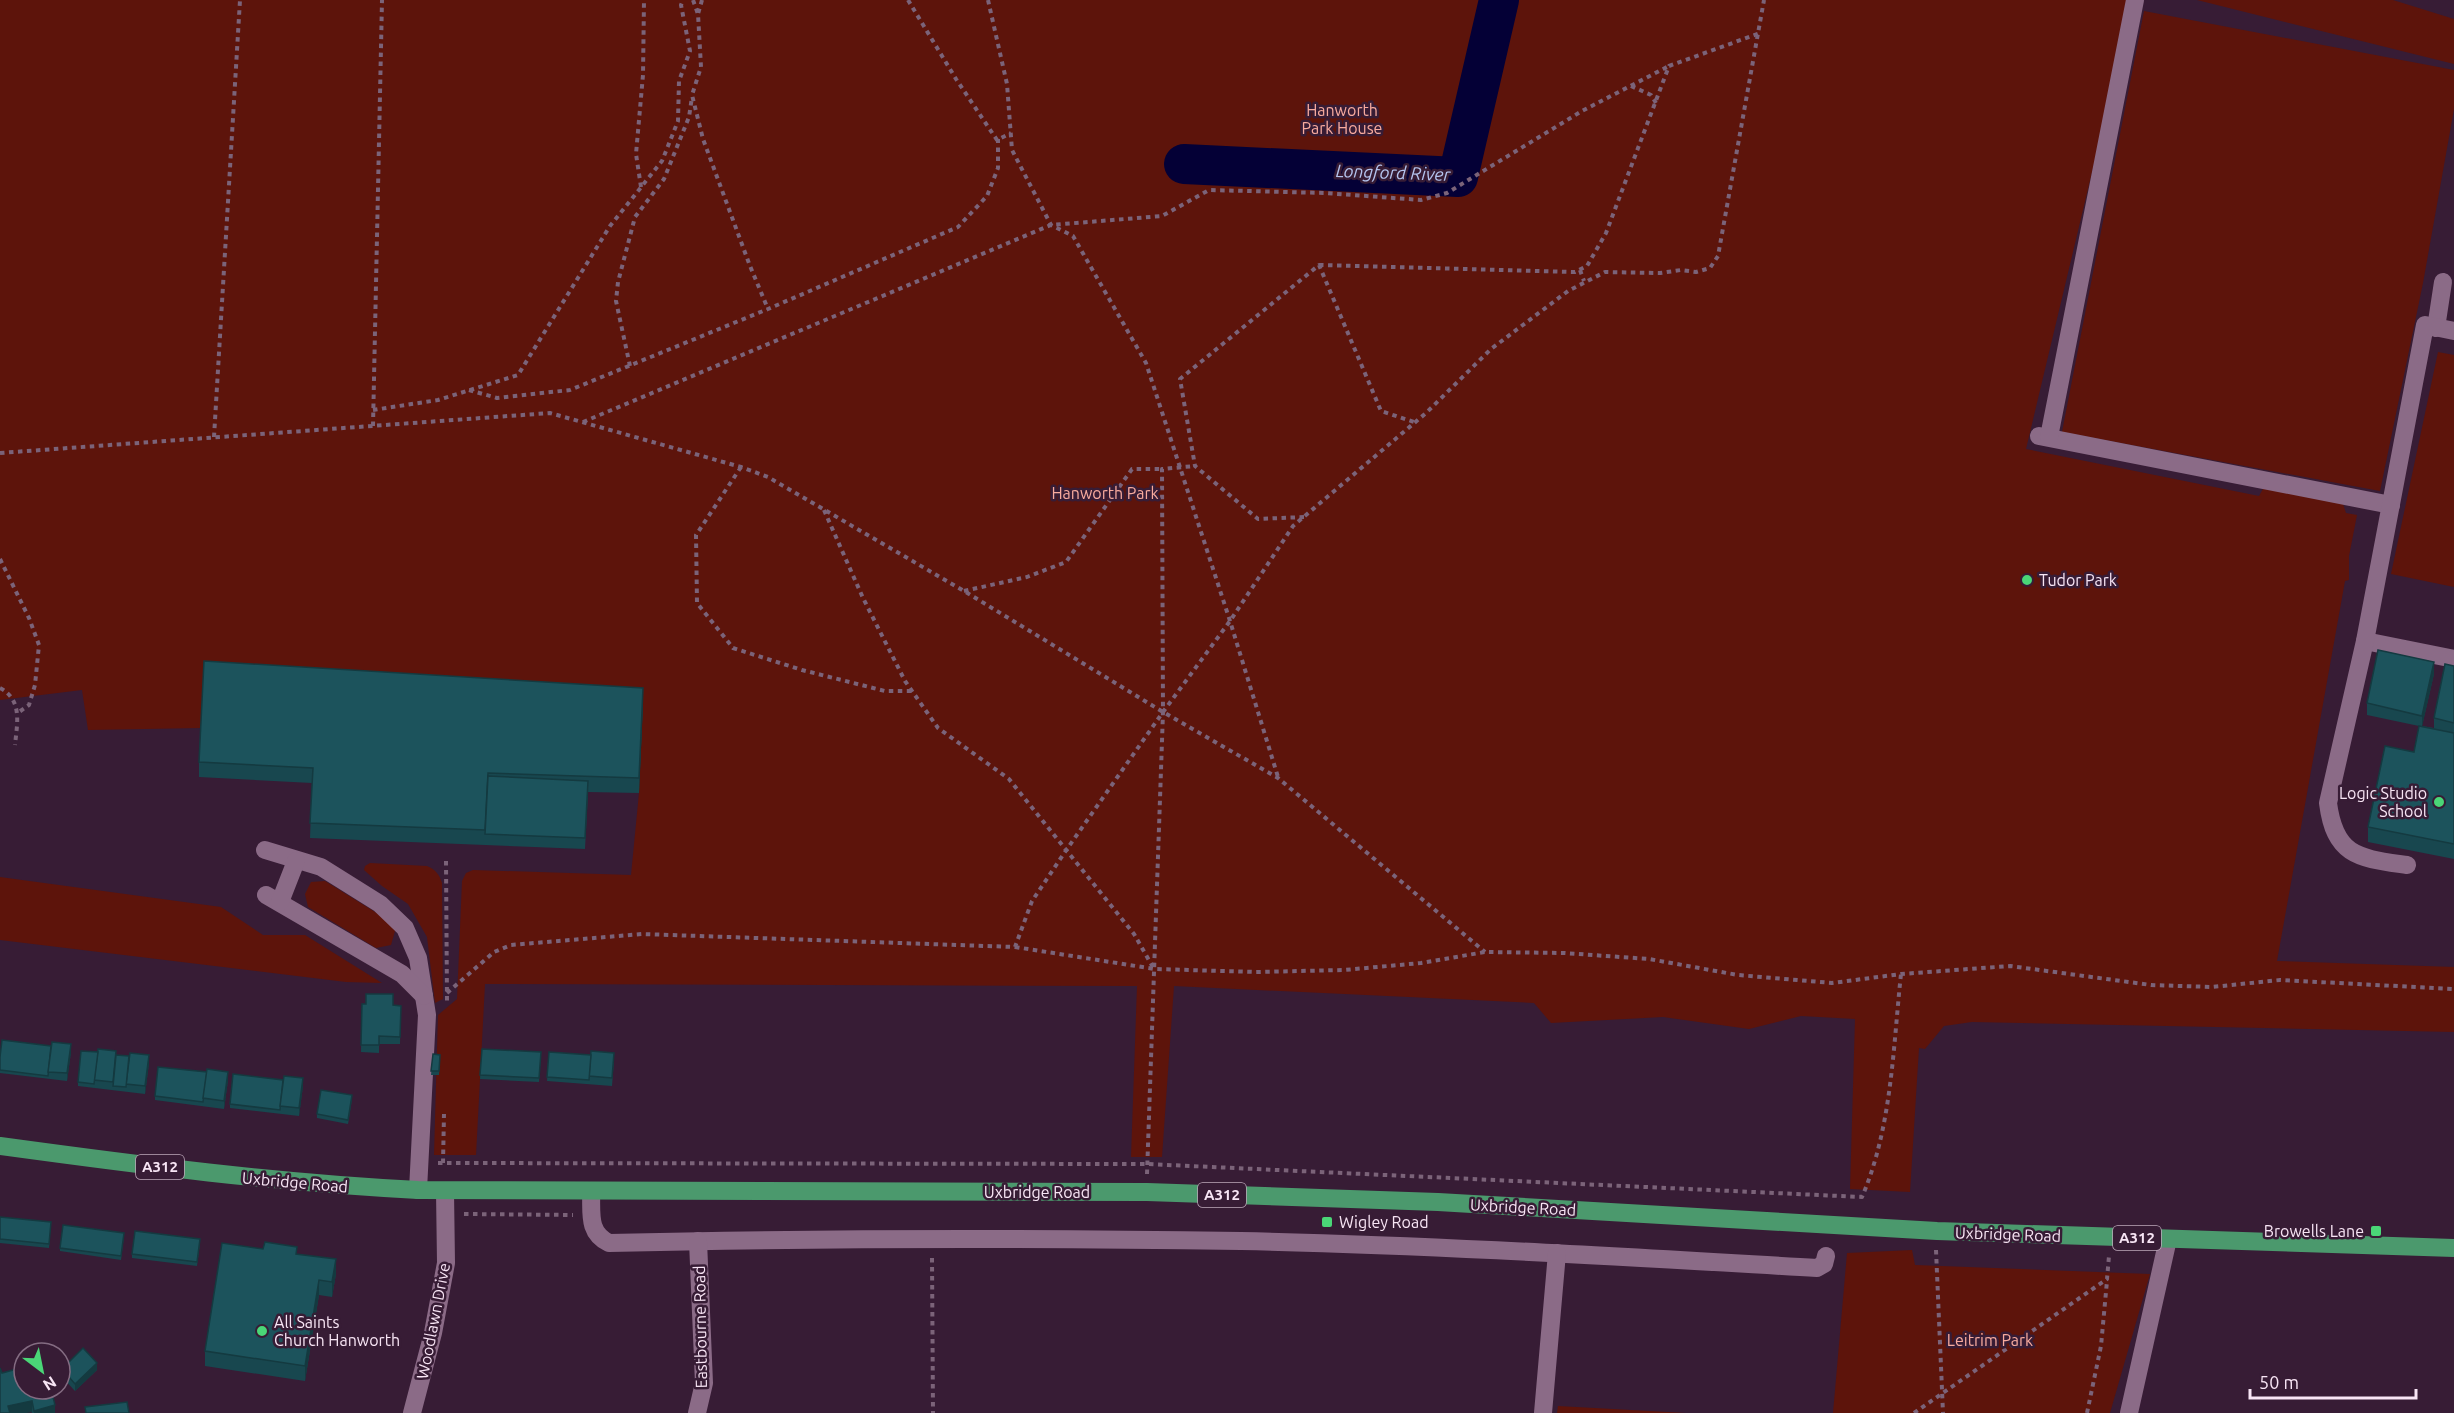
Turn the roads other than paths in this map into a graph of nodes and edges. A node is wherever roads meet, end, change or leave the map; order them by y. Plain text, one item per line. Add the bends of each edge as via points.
1 (2135, 0) edge
2 (2443, 282) dead end
3 (2436, 328) junction
4 (2454, 331) edge
5 (2391, 505) junction
6 (2365, 641) junction
7 (2454, 659) edge
8 (265, 850) dead end
9 (296, 861) junction
10 (2406, 865) dead end
11 (424, 996) junction
12 (0, 1146) edge
13 (418, 1190) junction
14 (445, 1191) junction
15 (591, 1191) junction
16 (2168, 1239) junction
17 (698, 1241) junction
18 (2454, 1248) edge
19 (1557, 1253) junction
20 (1826, 1256) dead end
21 (412, 1413) edge
22 (697, 1413) edge
23 (1543, 1413) edge
24 (2128, 1413) edge

1 - 5 street via 2043,436
2 - 3 street
3 - 4 street
3 - 5 street via 2425,325
5 - 6 street
6 - 7 street
6 - 10 street via 2328,803 2330,822 2337,840 2351,852
8 - 9 street
9 - 11 street via 321,867 380,904 405,928 418,958
9 - 11 street via 273,898 402,974
11 - 13 street via 427,1015
12 - 13 main road, Uxbridge Road / A312 via 213,1174
13 - 14 main road, Uxbridge Road / A312
14 - 15 main road, Uxbridge Road / A312
14 - 21 street, Woodlawn Drive via 446,1263
15 - 16 main road, Uxbridge Road / A312 via 1147,1192 1438,1202 1937,1231
15 - 17 street via 592,1227 598,1238 609,1243
16 - 18 main road, Uxbridge Road / A312
16 - 24 street
17 - 19 street via 1243,1241
17 - 22 street, Eastbourne Road via 704,1383
19 - 20 street via 1817,1268 1824,1264
19 - 23 street

